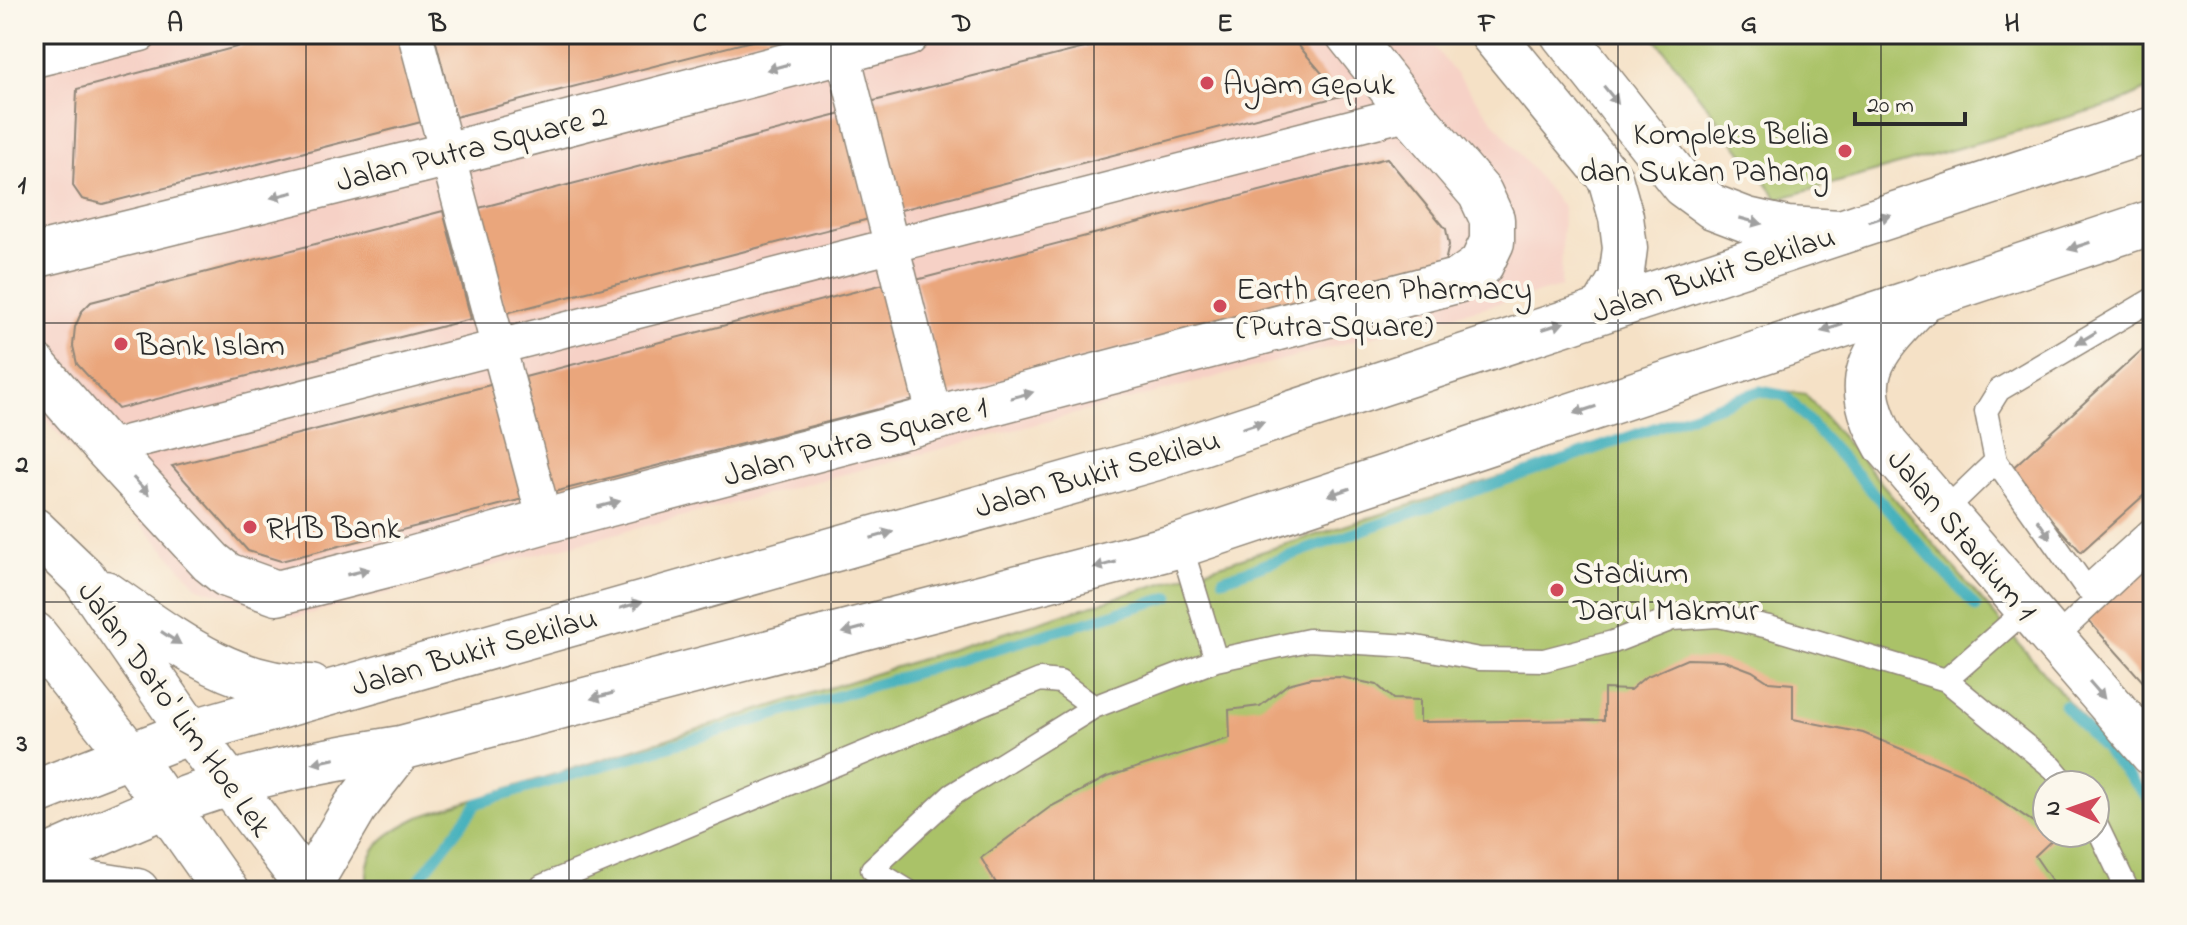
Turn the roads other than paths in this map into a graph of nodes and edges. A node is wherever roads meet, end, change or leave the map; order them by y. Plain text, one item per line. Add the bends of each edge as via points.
1 (141, 34) edge
2 (415, 34) edge
3 (907, 34) edge
4 (1348, 34) edge
5 (1492, 34) edge
6 (1563, 34) edge
7 (841, 42) edge
8 (34, 60) edge
9 (1410, 112) junction
10 (2153, 129) edge
11 (446, 155) junction
12 (2153, 222) edge
13 (1840, 232) junction
14 (893, 247) junction
15 (34, 256) edge
16 (1926, 296) junction
17 (2153, 299) edge
18 (1603, 310) junction
19 (497, 346) junction
20 (34, 365) edge
21 (935, 418) junction
22 (106, 448) junction
23 (1996, 461) junction
24 (1944, 511) junction
25 (545, 521) junction
26 (2153, 527) edge
27 (34, 530) edge
28 (1181, 545) junction
29 (2153, 547) edge
30 (84, 578) junction
31 (2040, 624) junction
32 (34, 634) edge
33 (1216, 660) junction
34 (1946, 680) junction
35 (341, 687) junction
36 (1094, 707) junction
37 (190, 732) junction
38 (401, 748) junction
39 (2153, 754) edge
40 (130, 755) junction
41 (2054, 769) edge
42 (231, 783) junction
43 (34, 793) edge
44 (166, 807) junction
45 (2108, 849) edge
46 (34, 863) edge
47 (34, 879) edge
48 (309, 889) edge
49 (137, 891) edge
50 (226, 891) edge
51 (539, 891) edge
52 (908, 891) edge
53 (2128, 891) edge

1 - 8 street
2 - 11 street
3 - 7 street, Jalan Putra Square 2
4 - 9 street, Jalan Putra Square 1
5 - 18 street via 1610,178 1625,248 1621,279
6 -> 13 street via 1683,185 1713,207 1787,229
7 -> 11 street, Jalan Putra Square 2
7 - 14 street
9 - 14 street
21 -> 9 street, Jalan Putra Square 1 via 1460,280 1481,265 1492,242 1492,219 1480,193
13 -> 10 street, Jalan Bukit Sekilau
11 -> 15 street, Jalan Putra Square 2
11 - 19 street
12 -> 16 street
13 - 18 street, Jalan Bukit Sekilau
14 - 19 street
14 - 21 street
16 - 24 street, Jalan Stadium 1 via 1877,353 1865,395 1872,422 1886,445
16 -> 28 street
17 -> 23 lane via 1999,390 1986,411
35 -> 18 street, Jalan Bukit Sekilau via 1153,459
19 - 22 street
19 - 25 street
20 - 22 street, Jalan Putra Square 1
25 -> 21 street, Jalan Putra Square 1
22 -> 25 street, Jalan Putra Square 1 via 211,562 227,575 277,593
23 - 24 lane
23 -> 26 lane via 2086,588
24 - 31 street, Jalan Stadium 1
27 - 30 street, Jalan Dato' Lim Hoe Lek
28 - 33 lane
28 -> 38 street
29 - 31 lane
30 -> 35 street via 218,667 285,688
30 - 37 street, Jalan Dato' Lim Hoe Lek
31 - 34 lane
31 -> 39 street, Jalan Stadium 1
32 - 40 street, Jalan Dato' Lim Hoe Lek
33 - 34 lane via 1309,640 1411,646 1479,659 1544,660 1672,619 1718,616
33 - 36 lane
34 - 41 lane
35 - 37 street, Jalan Bukit Sekilau
36 - 51 lane via 1060,682 1040,680
36 - 52 lane via 952,795 872,869
37 - 40 street, Jalan Bukit Sekilau
37 - 42 street, Jalan Dato' Lim Hoe Lek
38 -> 42 street
38 - 48 street via 355,807
40 - 43 street, Jalan Bukit Sekilau
40 - 44 street, Jalan Dato' Lim Hoe Lek
42 - 44 street
42 - 48 street, Jalan Dato' Lim Hoe Lek
44 - 46 street
44 - 50 street, Jalan Dato' Lim Hoe Lek
45 - 53 lane
47 - 49 street

